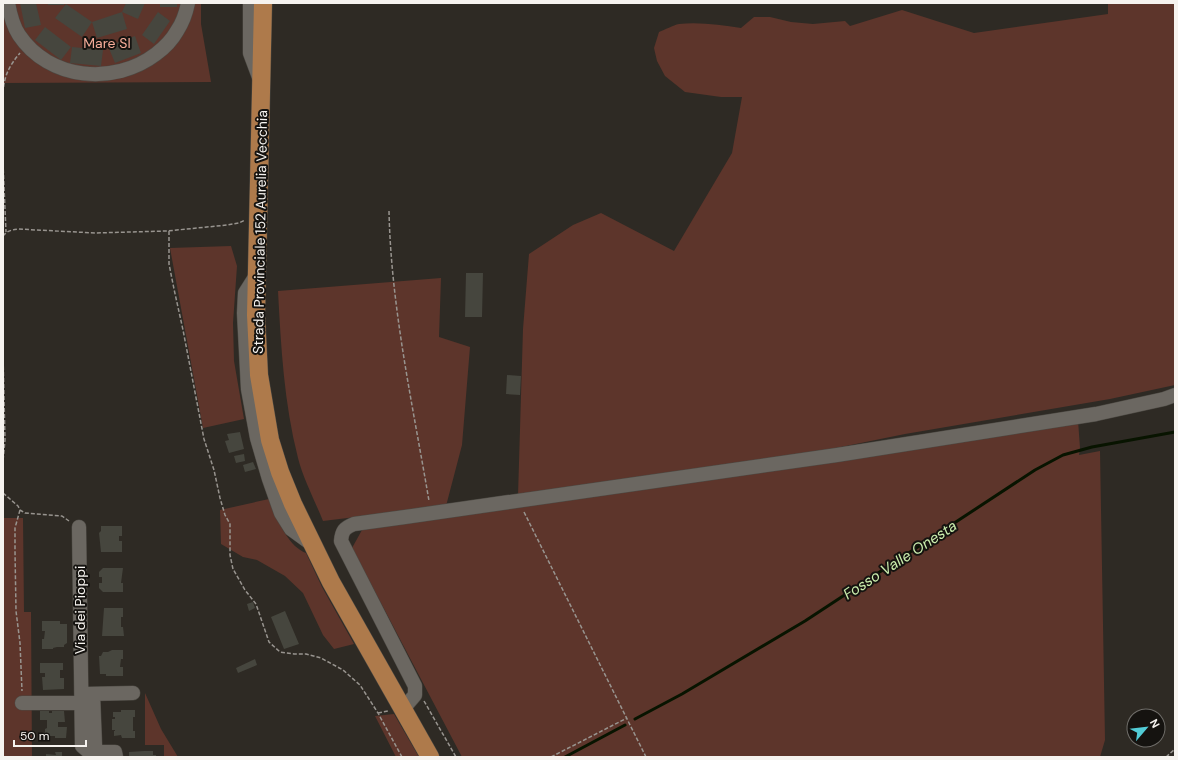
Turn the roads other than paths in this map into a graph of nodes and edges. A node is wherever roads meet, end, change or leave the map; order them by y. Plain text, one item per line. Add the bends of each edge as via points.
1 (8, 3) edge
2 (188, 3) edge
3 (250, 3) edge
4 (263, 3) edge
5 (262, 85) junction
6 (1175, 395) edge
7 (79, 527) road end
8 (133, 693) dead end
9 (83, 697) junction
10 (22, 703) road end
11 (403, 709) junction
12 (89, 755) edge
13 (116, 757) edge
14 (430, 757) edge

1 - 2 street via 18,34 43,60 74,73 89,74 118,72 148,60 177,32 185,17
3 - 5 street via 250,54
4 - 5 main road, Strada Provinciale 152 Aurelia Vecchia
5 - 11 main road, Strada Provinciale 152 Aurelia Vecchia via 256,315 259,375 270,440 293,504 331,582
6 - 11 street via 1096,414 829,456 354,524 342,532 341,541 416,686 415,695
7 - 9 street, Via dei Pioppi
8 - 9 street
9 - 10 street
9 - 12 street, Via dei Pioppi via 82,746
11 - 14 main road, Strada Provinciale 152 Aurelia Vecchia
12 - 13 street, Via dei Pioppi via 116,752

